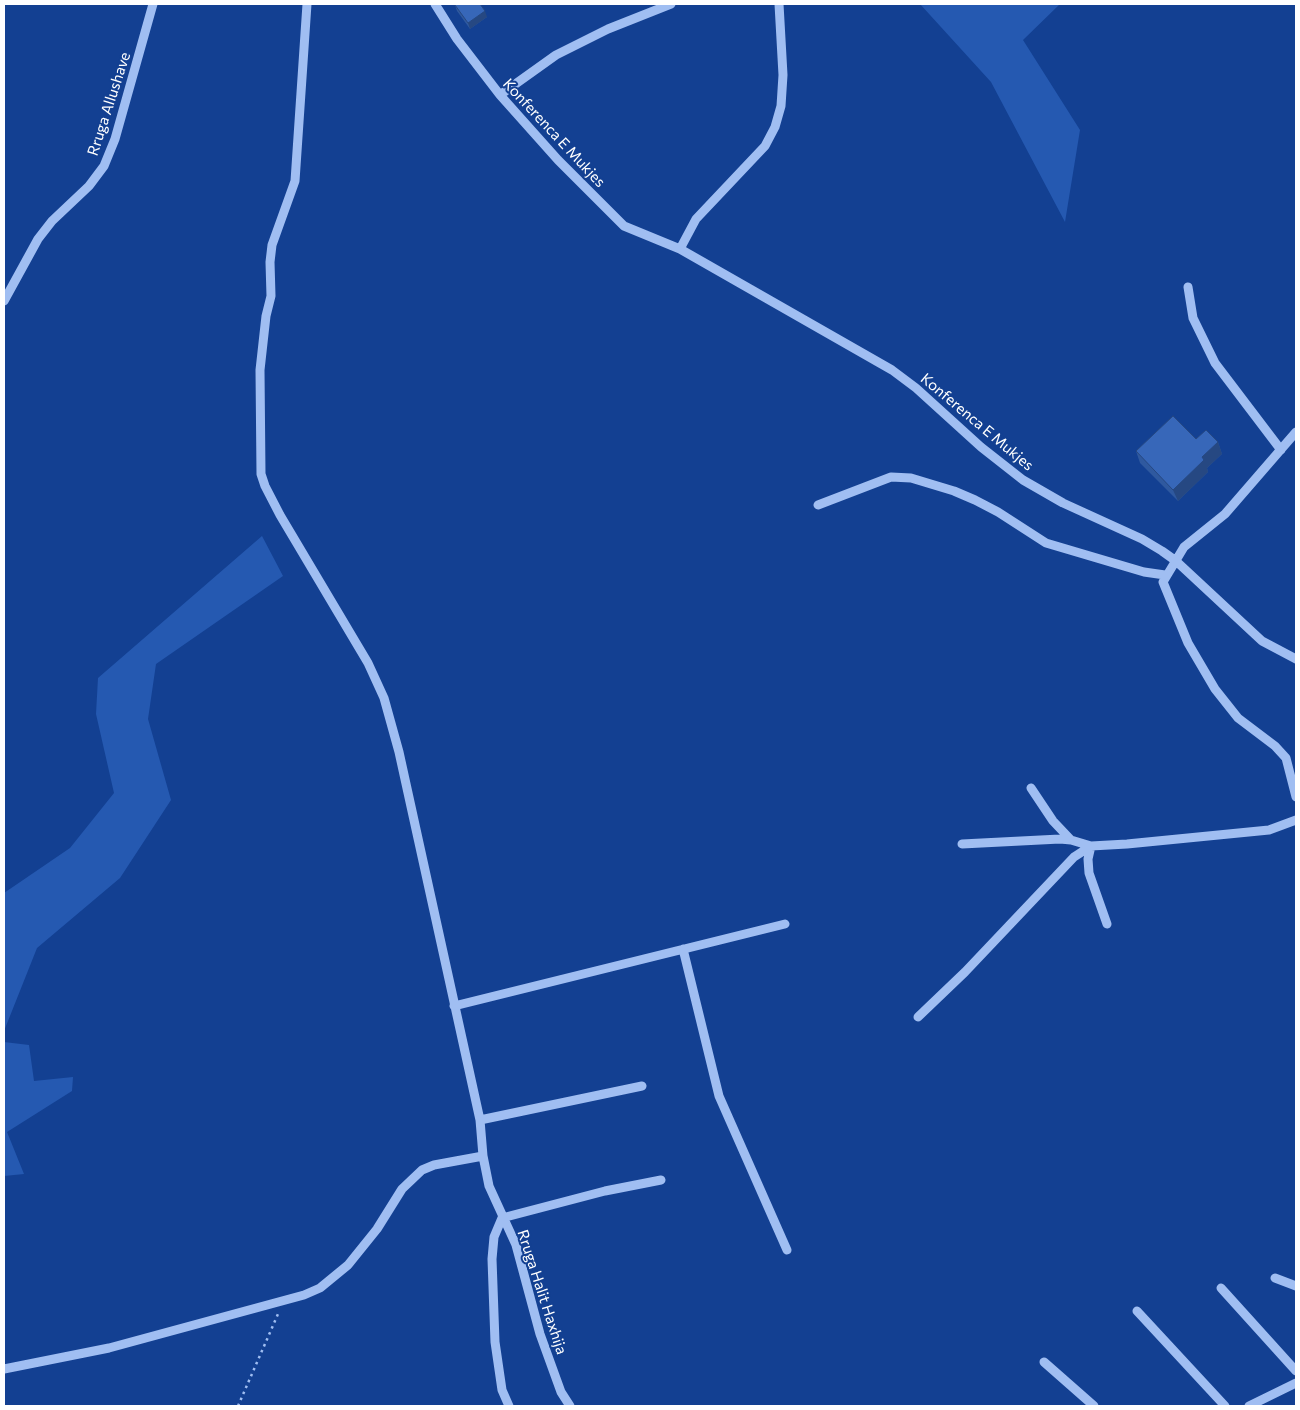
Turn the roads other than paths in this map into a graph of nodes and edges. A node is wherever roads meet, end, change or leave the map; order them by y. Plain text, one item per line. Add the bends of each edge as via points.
1 (153, 4) edge
2 (306, 4) edge
3 (435, 4) edge
4 (671, 4) edge
5 (779, 4) edge
6 (500, 95) junction
7 (680, 249) junction
8 (1188, 286) dead end
9 (4, 300) edge
10 (1296, 432) edge
11 (1281, 450) junction
12 (818, 505) dead end
13 (1176, 561) junction
14 (1165, 575) junction
15 (1296, 659) edge
16 (1286, 758) junction
17 (1296, 760) edge
18 (1031, 788) dead end
19 (1296, 797) edge
20 (1296, 820) edge
21 (1071, 840) junction
22 (962, 844) dead end
23 (1090, 846) junction
24 (785, 924) dead end
25 (1107, 924) dead end
26 (682, 950) junction
27 (454, 1006) junction
28 (918, 1017) dead end
29 (642, 1086) dead end
30 (480, 1120) junction
31 (483, 1156) junction
32 (661, 1180) dead end
33 (502, 1218) junction
34 (787, 1250) dead end
35 (1275, 1278) dead end
36 (1296, 1286) edge
37 (1222, 1288) dead end
38 (1137, 1311) dead end
39 (1044, 1362) dead end
40 (4, 1369) edge
41 (1296, 1371) edge
42 (1296, 1383) edge
43 (509, 1406) edge
44 (570, 1406) edge
45 (1094, 1406) edge
46 (1225, 1406) edge
47 (1249, 1406) edge

1 - 9 street, Rruga Allushave via 115,139 104,166 38,239
2 - 27 street, Rruga Halit Haxhija via 295,181 272,245 270,262 271,296 260,370 261,474 280,515 368,663 384,698 400,752
3 - 6 street, Konferenca E Mukjes
4 - 6 street via 608,29 556,55
5 - 7 street via 783,75 781,106 775,126 765,146 696,219
6 - 7 street, Konferenca E Mukjes via 558,160 624,226
7 - 13 street, Konferenca E Mukjes via 892,370 981,447 1036,488 1142,539
8 - 11 street via 1194,318 1215,364
10 - 11 street
11 - 13 street via 1226,514 1193,538
12 - 14 street via 891,476 911,478 975,500 1054,546
13 - 14 street
13 - 15 street, Konferenca E Mukjes via 1245,627 1275,650
14 - 16 street via 1163,582 1172,607 1188,643 1215,689 1238,718
16 - 17 street
16 - 19 street
18 - 21 street via 1053,821
20 - 23 street via 1269,830
21 - 22 street
21 - 23 street
23 - 25 street via 1089,873
23 - 28 street via 1074,857
24 - 26 street
26 - 27 street
26 - 34 street via 719,1096
27 - 30 street, Rruga Halit Haxhija
29 - 30 street
30 - 31 street, Rruga Halit Haxhija
31 - 33 street, Rruga Halit Haxhija via 489,1186
31 - 40 street via 422,1170 402,1190 348,1265 320,1288 283,1302 110,1348
32 - 33 street
33 - 43 street via 494,1237 492,1259 495,1332 502,1390
33 - 44 street, Rruga Halit Haxhija via 516,1245 540,1334 561,1392
35 - 36 street
37 - 41 street
38 - 46 street
39 - 45 street
42 - 47 street

